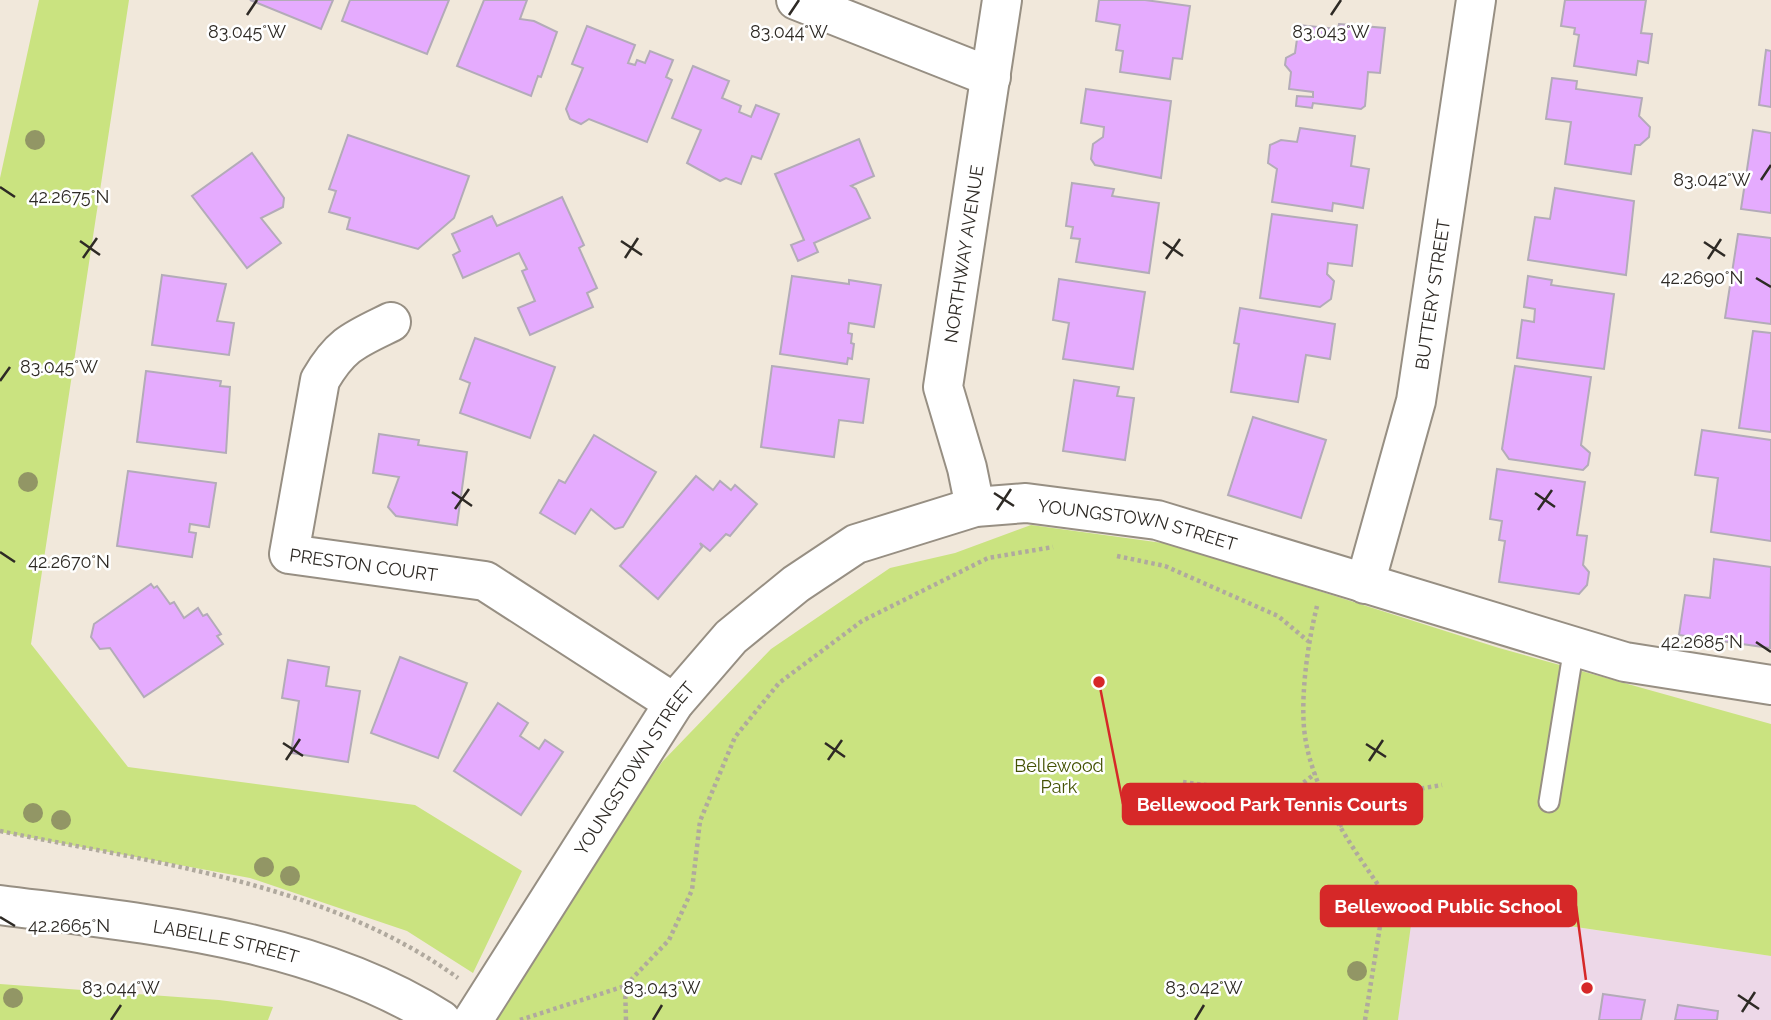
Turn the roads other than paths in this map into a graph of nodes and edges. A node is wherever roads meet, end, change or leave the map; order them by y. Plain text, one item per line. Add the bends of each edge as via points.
1 (796, 0) edge
2 (1002, 0) edge
3 (1476, 0) edge
4 (991, 77) junction
5 (391, 322) dead end
6 (975, 507) junction
7 (1365, 584) junction
8 (1574, 647) junction
9 (1771, 685) edge
10 (674, 703) junction
11 (1549, 802) dead end
12 (0, 905) edge
13 (426, 1016) edge
14 (473, 1020) edge

1 - 4 street
2 - 4 street, NORTHWAY AVENUE
3 - 7 street, BUTTERY STREET via 1416,401
4 - 6 street, NORTHWAY AVENUE via 943,387
5 - 10 street, PRESTON COURT via 352,341 334,356 320,380 289,554 485,582
6 - 7 street, YOUNGSTOWN STREET via 1026,503 1157,520
6 - 10 street, YOUNGSTOWN STREET via 856,544 731,637
7 - 8 street, YOUNGSTOWN STREET
8 - 9 street, YOUNGSTOWN STREET via 1625,662
8 - 11 lane
10 - 14 street, YOUNGSTOWN STREET
12 - 13 street, LABELLE STREET via 188,929 257,946 372,984

